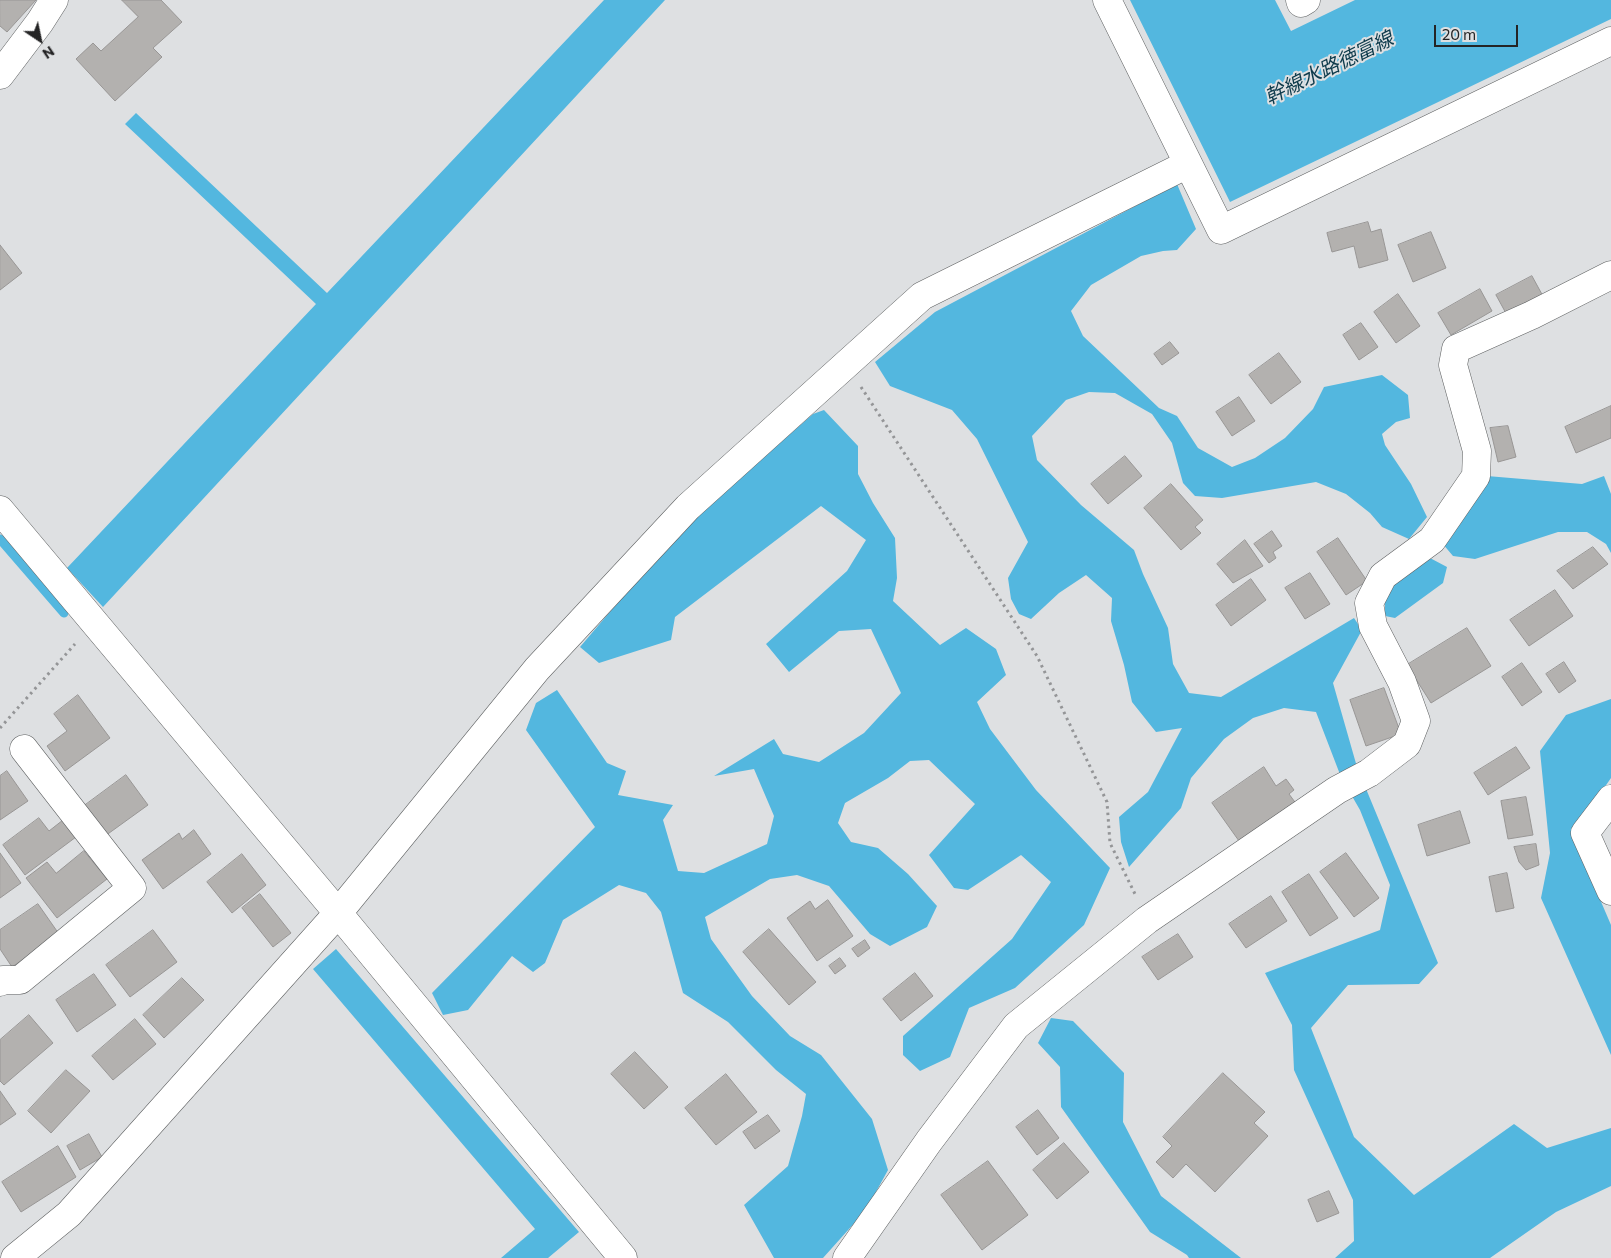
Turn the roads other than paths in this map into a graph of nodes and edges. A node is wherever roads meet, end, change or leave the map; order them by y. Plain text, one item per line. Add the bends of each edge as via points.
1 (54, 0) edge
2 (1107, 0) edge
3 (1300, 0) edge
4 (1306, 0) edge
5 (1611, 41) edge
6 (0, 74) edge
7 (1188, 164) junction
8 (1611, 275) edge
9 (0, 510) edge
10 (24, 749) dead end
11 (1611, 799) edge
12 (1611, 891) edge
13 (338, 913) junction
14 (0, 982) edge
15 (15, 1258) edge
16 (624, 1258) edge
17 (848, 1258) edge

1 - 6 street
2 - 7 street
3 - 4 street
5 - 7 street via 1221,230
7 - 13 street via 922,296 688,507 537,669
8 - 17 street via 1456,349 1453,365 1476,450 1476,476 1432,540 1383,576 1368,603 1373,626 1402,682 1416,721 1407,744 1148,920 1016,1026 929,1141
9 - 13 street
10 - 14 street via 132,888 20,980
11 - 12 street via 1585,833
13 - 15 street via 69,1214
13 - 16 street

